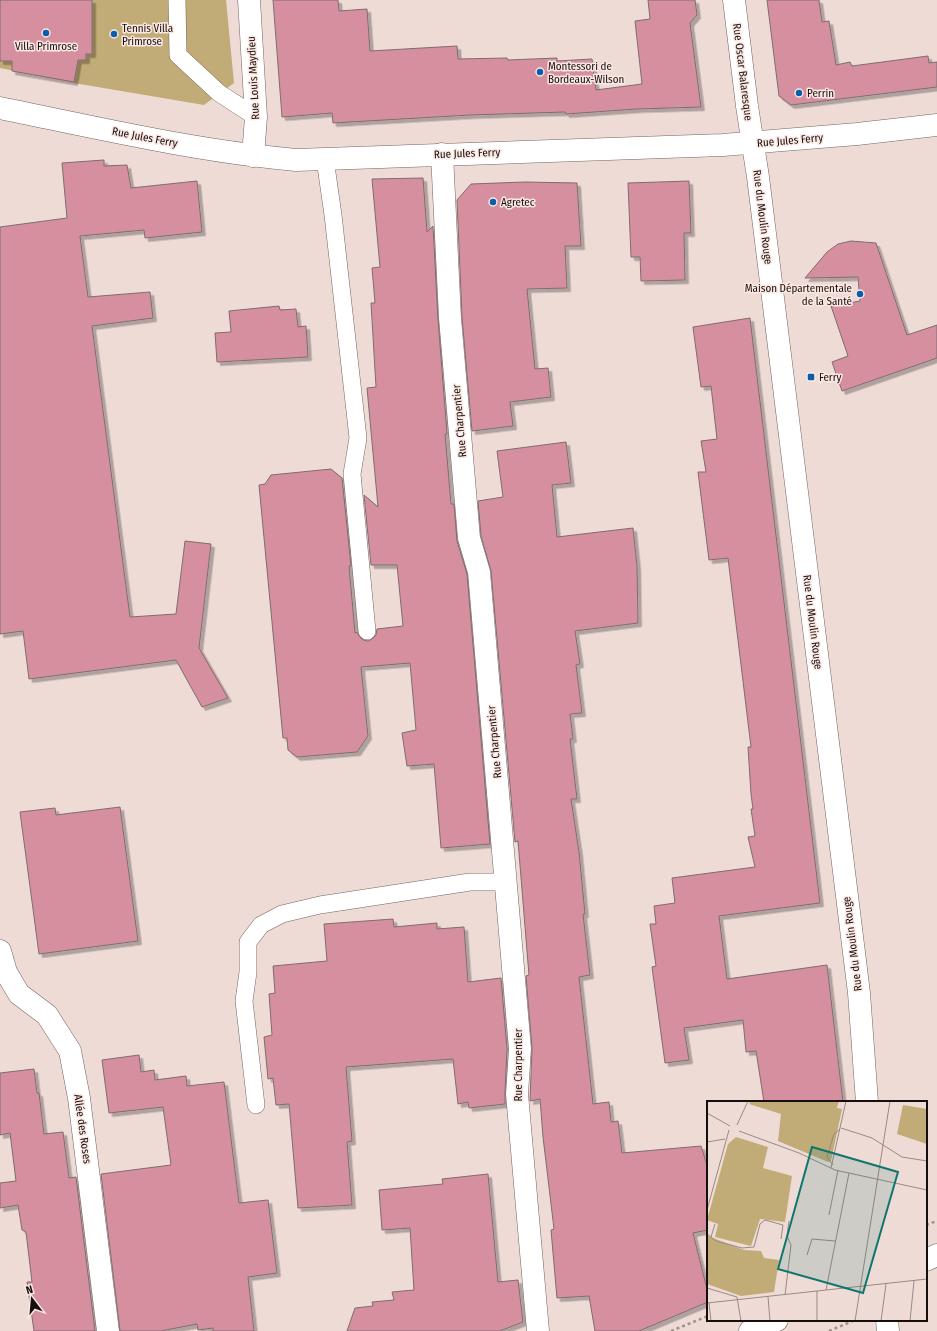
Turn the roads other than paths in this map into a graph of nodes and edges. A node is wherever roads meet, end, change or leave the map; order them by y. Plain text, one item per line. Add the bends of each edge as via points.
1 (177, 0) edge
2 (249, 0) edge
3 (734, 0) edge
4 (0, 108) edge
5 (256, 117) junction
6 (937, 125) edge
7 (753, 143) junction
8 (442, 154) junction
9 (253, 156) junction
10 (325, 159) junction
11 (367, 631) dead end
12 (506, 882) junction
13 (0, 951) edge
14 (867, 1101) edge
15 (256, 1105) dead end
16 (937, 1255) edge
17 (927, 1260) edge
18 (775, 1321) edge
19 (886, 1321) edge
20 (108, 1331) edge
21 (538, 1331) edge
22 (750, 1331) edge
23 (888, 1331) edge

1 - 5 lane via 178,55 219,93
2 - 5 street, Rue Louis Maydieu
3 - 7 street, Rue Oscar Balaresque
4 - 9 street, Rue Jules Ferry
5 - 9 street, Rue Louis Maydieu
6 - 7 street, Rue Jules Ferry
7 - 8 street, Rue Jules Ferry via 682,148
7 - 14 street, Rue du Moulin Rouge via 859,993
8 - 10 street, Rue Jules Ferry
8 - 12 street, Rue Charpentier via 450,318 469,538 480,572
9 - 10 street, Rue Jules Ferry via 296,160
10 - 11 lane via 358,438 352,474
12 - 15 lane via 470,882 320,905 282,914 261,925 248,942 248,972 244,1001
12 - 21 street, Rue Charpentier via 520,1049 517,1094
13 - 20 street, Allée des Roses via 6,972 19,994 47,1015 70,1051 79,1098
16 - 17 street
18 - 22 street
19 - 23 street

